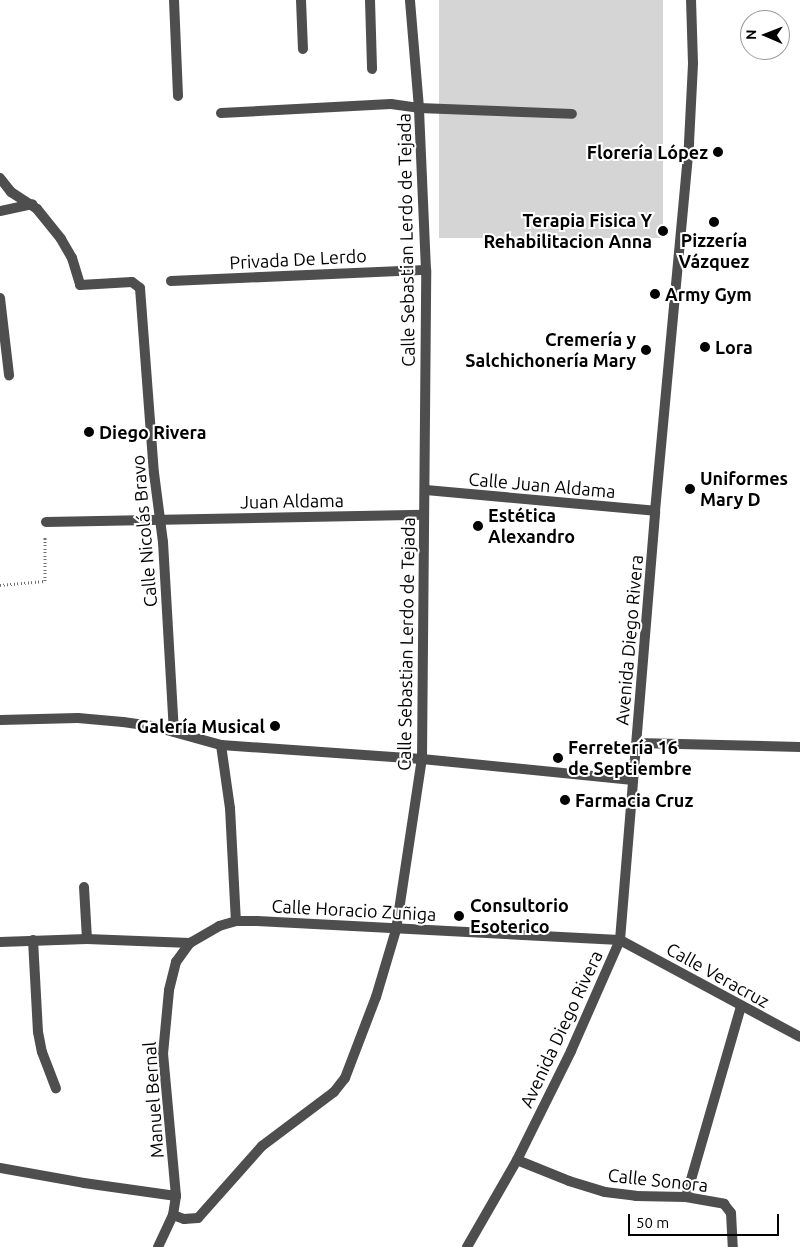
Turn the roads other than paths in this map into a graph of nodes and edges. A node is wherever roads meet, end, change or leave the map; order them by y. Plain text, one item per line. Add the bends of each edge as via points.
1 (174, 0) edge
2 (301, 0) edge
3 (370, 0) edge
4 (410, 0) edge
5 (691, 0) edge
6 (303, 49) dead end
7 (372, 69) dead end
8 (178, 96) dead end
9 (419, 108) junction
10 (221, 113) dead end
11 (572, 114) dead end
12 (0, 178) edge
13 (32, 204) junction
14 (0, 211) edge
15 (426, 270) junction
16 (171, 281) dead end
17 (0, 298) edge
18 (9, 375) dead end
19 (426, 490) junction
20 (655, 511) junction
21 (424, 515) junction
22 (160, 518) junction
23 (46, 522) road end
24 (0, 720) edge
25 (174, 732) junction
26 (636, 743) junction
27 (221, 745) junction
28 (800, 747) edge
29 (422, 759) junction
30 (633, 780) junction
31 (84, 887) dead end
32 (236, 921) junction
33 (396, 930) junction
34 (87, 939) junction
35 (33, 940) junction
36 (620, 940) junction
37 (0, 942) edge
38 (190, 943) junction
39 (741, 1006) junction
40 (800, 1037) edge
41 (56, 1088) dead end
42 (517, 1160) junction
43 (0, 1168) edge
44 (176, 1196) junction
45 (686, 1197) junction
46 (173, 1214) junction
47 (158, 1247) edge
48 (467, 1247) edge
49 (733, 1247) edge

1 - 8 street
2 - 6 street
3 - 7 street
4 - 9 street, Calle Sebastian Lerdo de Tejada
5 - 20 street, Avenida Diego Rivera via 693,63 689,143
9 - 10 street via 391,104
9 - 11 street
9 - 15 street, Calle Sebastian Lerdo de Tejada
12 - 13 street, Calle Nicolás Bravo via 12,192
13 - 14 street
13 - 22 street, Calle Nicolás Bravo via 67,248 80,284 132,282 140,288
15 - 16 street, Privada De Lerdo
15 - 19 street, Calle Sebastian Lerdo de Tejada
17 - 18 street
19 - 20 street, Calle Juan Aldama
19 - 21 street, Calle Sebastian Lerdo de Tejada
20 - 26 street, Avenida Diego Rivera
21 - 22 street, Juan Aldama
21 - 29 street, Calle Sebastian Lerdo de Tejada
22 - 23 street, Juan Aldama
22 - 25 street, Calle Nicolás Bravo
24 - 25 street via 96,720
25 - 27 street
26 - 28 street
26 - 30 street, Avenida Diego Rivera
27 - 29 street
27 - 32 street via 230,808
29 - 30 street
29 - 33 street, Calle Sebastian Lerdo de Tejada
30 - 36 street, Avenida Diego Rivera
31 - 34 street
32 - 33 street, Calle Horacio Zuñiga
32 - 38 street, Manuel Bernal via 219,926
33 - 36 street, Calle Horacio Zuñiga
33 - 46 street, Calle Sebastian Lerdo de Tejada via 373,1006 344,1078 334,1092 262,1146 198,1218 184,1219
34 - 35 street
34 - 38 street
35 - 37 street
35 - 41 street via 38,1032
36 - 39 street, Calle Veracruz
36 - 42 street, Avenida Diego Rivera via 571,1051
38 - 44 street, Manuel Bernal via 176,962 169,990 163,1054
39 - 40 street, Calle Veracruz
39 - 45 street
42 - 45 street, Calle Sonora via 605,1192
42 - 48 street, Avenida Diego Rivera
43 - 44 street
44 - 46 street, Manuel Bernal
45 - 49 street, Calle Sonora via 724,1204 728,1208
46 - 47 street, Manuel Bernal

